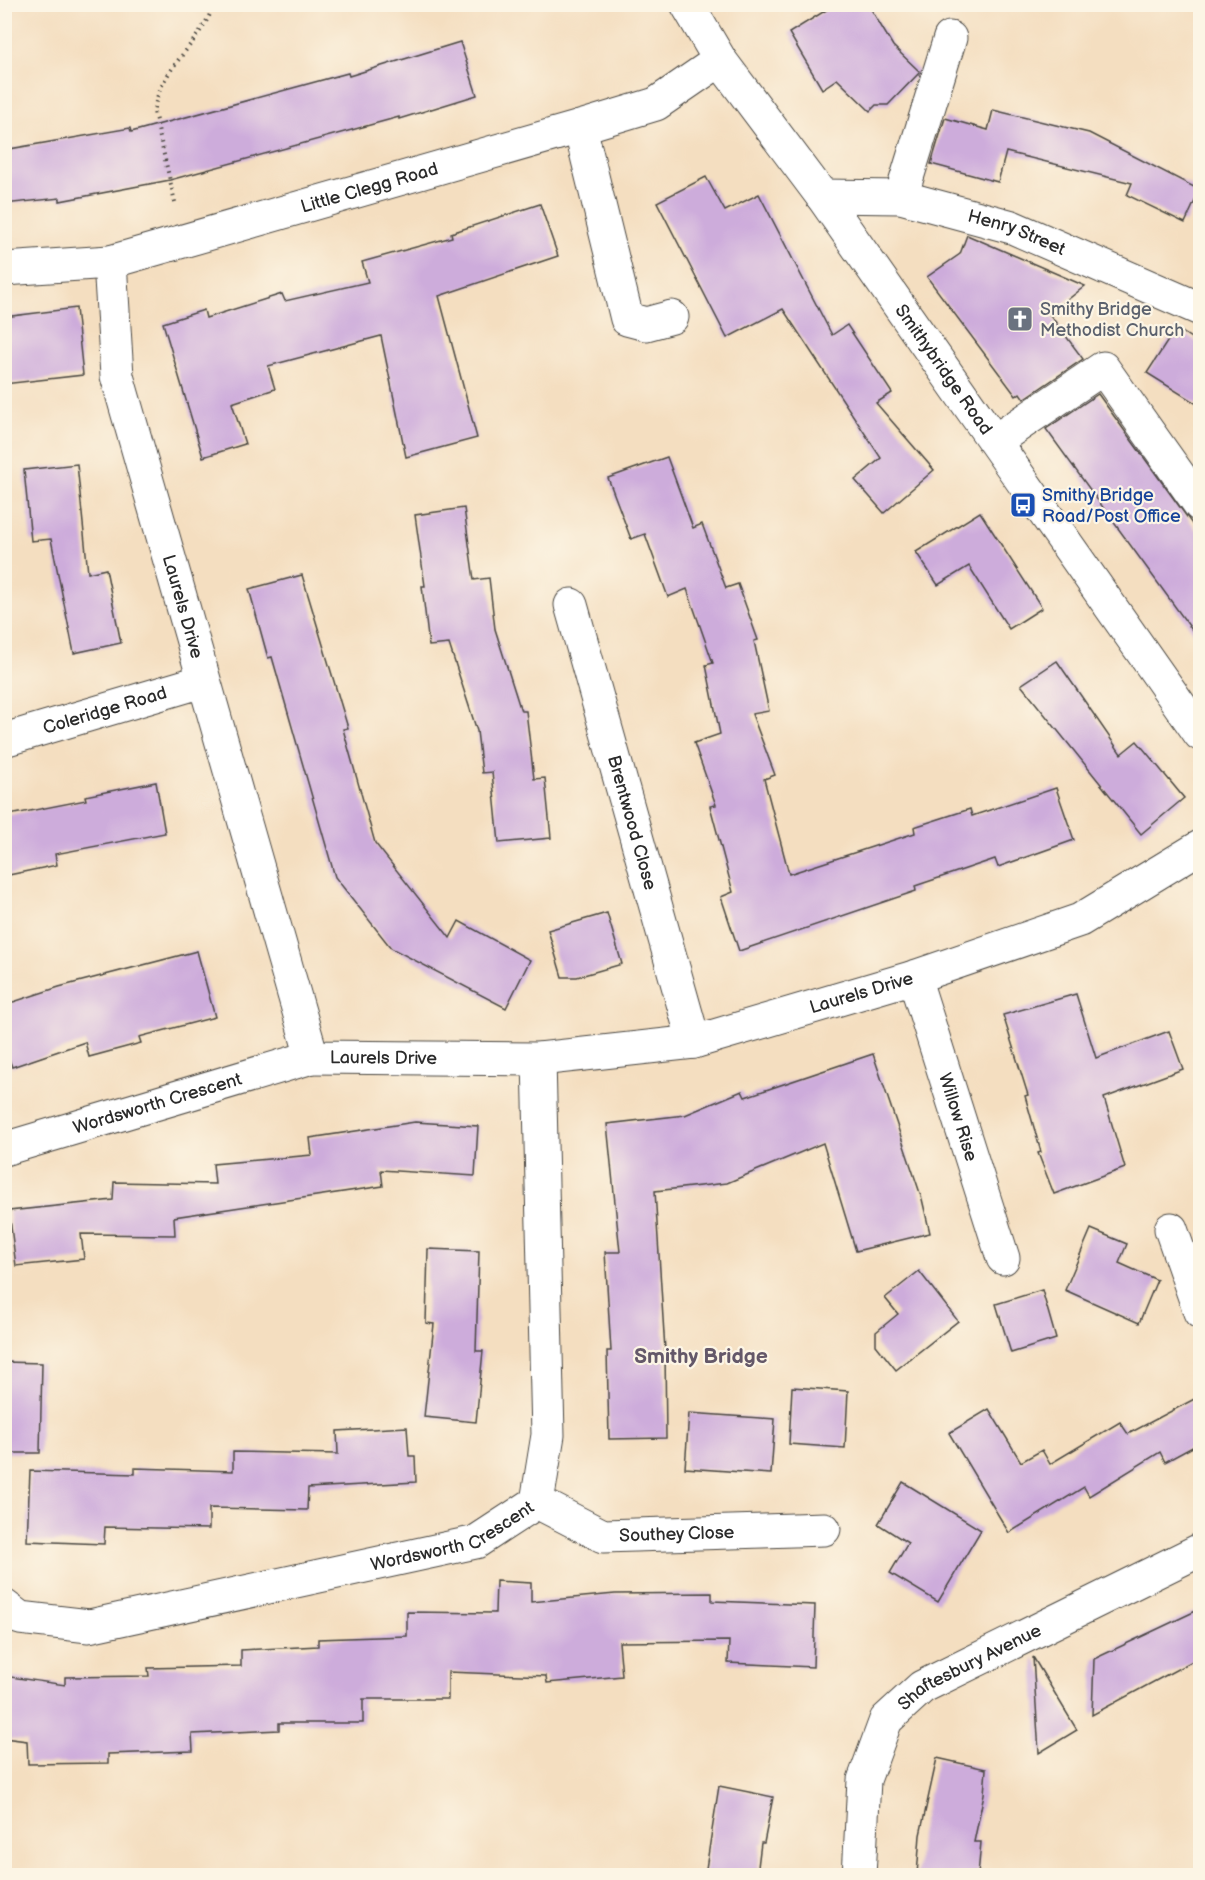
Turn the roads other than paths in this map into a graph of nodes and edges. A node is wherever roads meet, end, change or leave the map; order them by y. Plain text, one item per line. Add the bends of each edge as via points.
1 (687, 4) edge
2 (950, 38) dead end
3 (720, 60) junction
4 (580, 127) junction
5 (822, 196) junction
6 (901, 197) junction
7 (110, 262) junction
8 (4, 269) edge
9 (1200, 309) edge
10 (672, 317) dead end
11 (995, 441) junction
12 (1200, 505) edge
13 (571, 604) dead end
14 (203, 681) junction
15 (1200, 734) edge
16 (4, 740) edge
17 (1200, 848) edge
18 (914, 977) junction
19 (694, 1042) junction
20 (312, 1057) junction
21 (539, 1059) junction
22 (4, 1149) edge
23 (1171, 1229) dead end
24 (1003, 1258) dead end
25 (1200, 1312) edge
26 (537, 1502) junction
27 (824, 1529) dead end
28 (1200, 1550) edge
29 (4, 1606) edge
30 (859, 1875) edge

1 - 3 street, Smithybridge Road
2 - 6 street
3 - 4 street, Little Clegg Road via 656,104
3 - 5 street, Smithybridge Road
4 - 7 street, Little Clegg Road
4 - 10 street via 627,319 646,324
5 - 6 street, Henry Street
5 - 11 street, Smithybridge Road
6 - 9 street, Henry Street via 1012,227
7 - 8 street, Little Clegg Road
7 - 14 street, Laurels Drive via 117,376
11 - 12 street via 1103,368
11 - 15 street, Smithybridge Road
13 - 19 street, Brentwood Close
14 - 16 street, Coleridge Road
14 - 20 street, Laurels Drive
17 - 18 street, Laurels Drive via 1080,920
18 - 19 street, Laurels Drive
18 - 24 street, Willow Rise
19 - 21 street, Laurels Drive
20 - 21 street, Laurels Drive
20 - 22 street, Wordsworth Crescent
21 - 26 street, Wordsworth Crescent via 548,1435
23 - 25 street
26 - 27 street, Southey Close via 603,1536
26 - 29 street, Wordsworth Crescent via 476,1542 89,1626 20,1618
28 - 30 street, Shaftesbury Avenue via 922,1687 886,1720 864,1780

